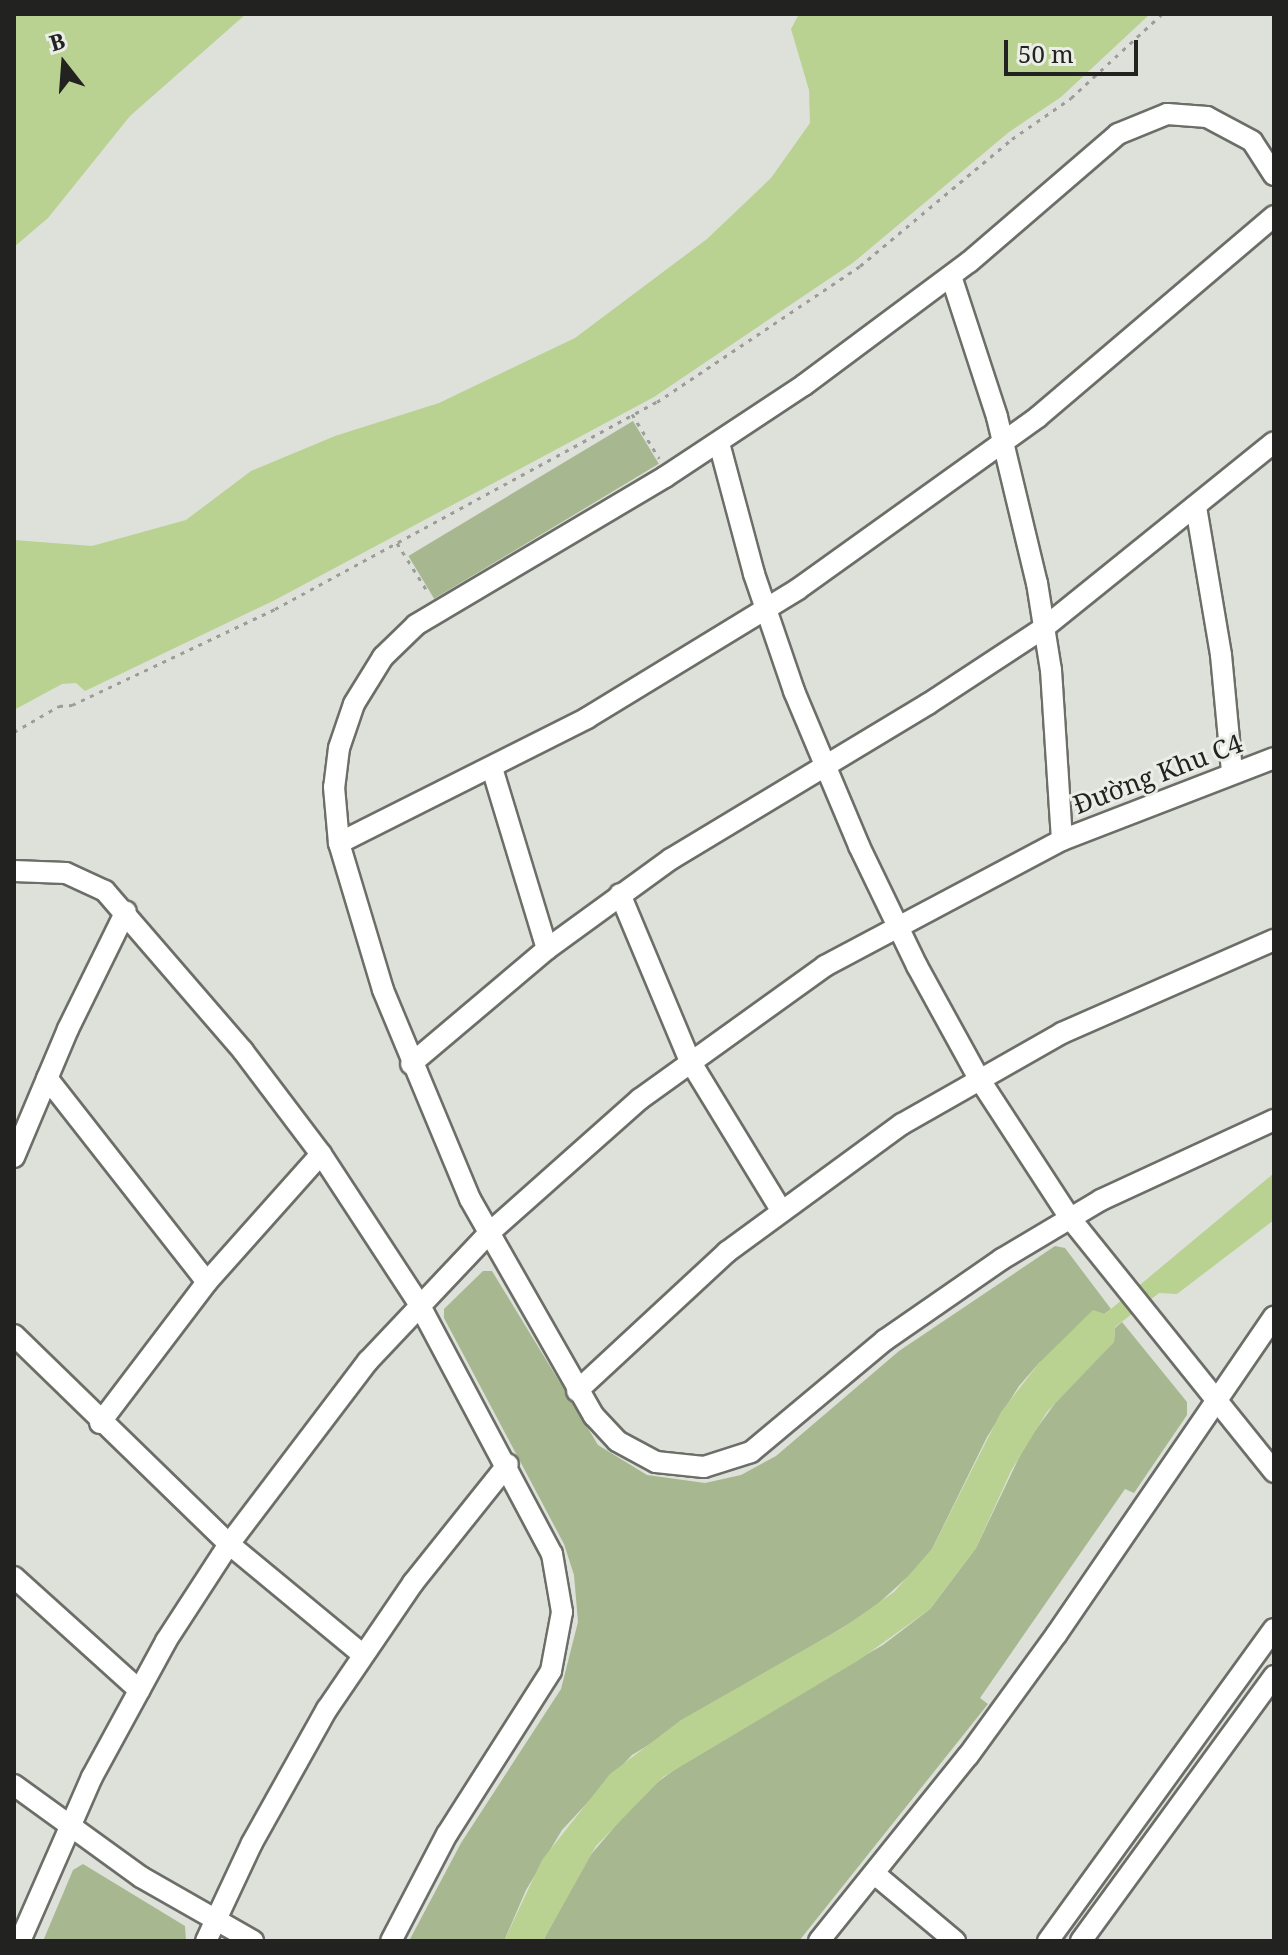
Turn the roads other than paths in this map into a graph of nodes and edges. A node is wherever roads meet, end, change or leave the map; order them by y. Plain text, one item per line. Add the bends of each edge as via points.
1 (1274, 175) edge
2 (1274, 216) edge
3 (951, 276) junction
4 (1274, 442) edge
5 (719, 443) junction
6 (1004, 444) junction
7 (1196, 507) junction
8 (766, 610) junction
9 (1045, 627) junction
10 (1274, 758) edge
11 (823, 766) junction
12 (492, 768) junction
13 (1232, 772) junction
14 (1062, 840) junction
15 (339, 843) junction
16 (14, 871) edge
17 (620, 894) junction
18 (126, 911) junction
19 (896, 925) junction
20 (1274, 940) edge
21 (547, 949) junction
22 (690, 1061) junction
23 (411, 1064) junction
24 (978, 1077) junction
25 (47, 1078) junction
26 (1274, 1120) edge
27 (321, 1154) junction
28 (14, 1157) edge
29 (781, 1210) junction
30 (1070, 1218) junction
31 (488, 1234) junction
32 (207, 1282) junction
33 (419, 1304) junction
34 (1274, 1317) edge
35 (14, 1335) edge
36 (577, 1391) junction
37 (1213, 1402) junction
38 (100, 1423) junction
39 (508, 1464) junction
40 (1274, 1472) edge
41 (229, 1544) junction
42 (14, 1577) edge
43 (1274, 1629) edge
44 (363, 1655) junction
45 (1274, 1676) edge
46 (139, 1690) junction
47 (14, 1785) edge
48 (68, 1828) junction
49 (876, 1875) junction
50 (215, 1922) junction
51 (20, 1941) edge
52 (206, 1941) edge
53 (253, 1941) edge
54 (391, 1941) edge
55 (819, 1941) edge
56 (955, 1941) edge
57 (1048, 1941) edge
58 (1081, 1941) edge

1 - 3 street via 1252,141 1218,120 1180,113 1155,117 1107,142
2 - 6 street
3 - 5 street
3 - 6 street
4 - 7 street
5 - 8 street
5 - 15 street via 435,611 393,646 360,691 341,741 334,787
6 - 8 street
6 - 9 street
7 - 9 street
7 - 13 street via 1221,655
8 - 11 street
8 - 12 street
9 - 11 street
9 - 14 street
10 - 13 street, Đường Khu C4
11 - 17 street
11 - 19 street
12 - 15 street
12 - 21 street
13 - 14 street, Đường Khu C4
14 - 19 street, Đường Khu C4
15 - 23 street via 372,958
16 - 18 street via 52,870 80,877
17 - 21 street
17 - 22 street
18 - 25 street
18 - 27 street
19 - 22 street, Đường Khu C4 via 788,990
19 - 24 street
20 - 24 street via 1114,1007
21 - 23 street
22 - 29 street
22 - 31 street, Đường Khu C4
23 - 31 street
24 - 29 street via 879,1139
24 - 30 street
25 - 28 street
25 - 32 street
26 - 30 street
27 - 32 street
27 - 33 street
29 - 36 street via 665,1306
30 - 36 street via 913,1319 737,1459 687,1467 643,1456 605,1430
30 - 37 street
31 - 33 street, Đường Khu C4
31 - 36 street
32 - 38 street
33 - 39 street
33 - 41 street, Đường Khu C4 via 316,1425
34 - 37 street
35 - 38 street
37 - 40 street
37 - 49 street via 1056,1635
38 - 41 street
39 - 44 street
39 - 54 street via 558,1573 558,1650 542,1690 447,1834
41 - 44 street
41 - 46 street, Đường Khu C4
42 - 46 street
43 - 57 street
44 - 50 street via 301,1753
45 - 58 street
46 - 48 street, Đường Khu C4
47 - 48 street
48 - 50 street
48 - 51 street, Đường Khu C4
49 - 55 street
49 - 56 street
50 - 52 street
50 - 53 street

